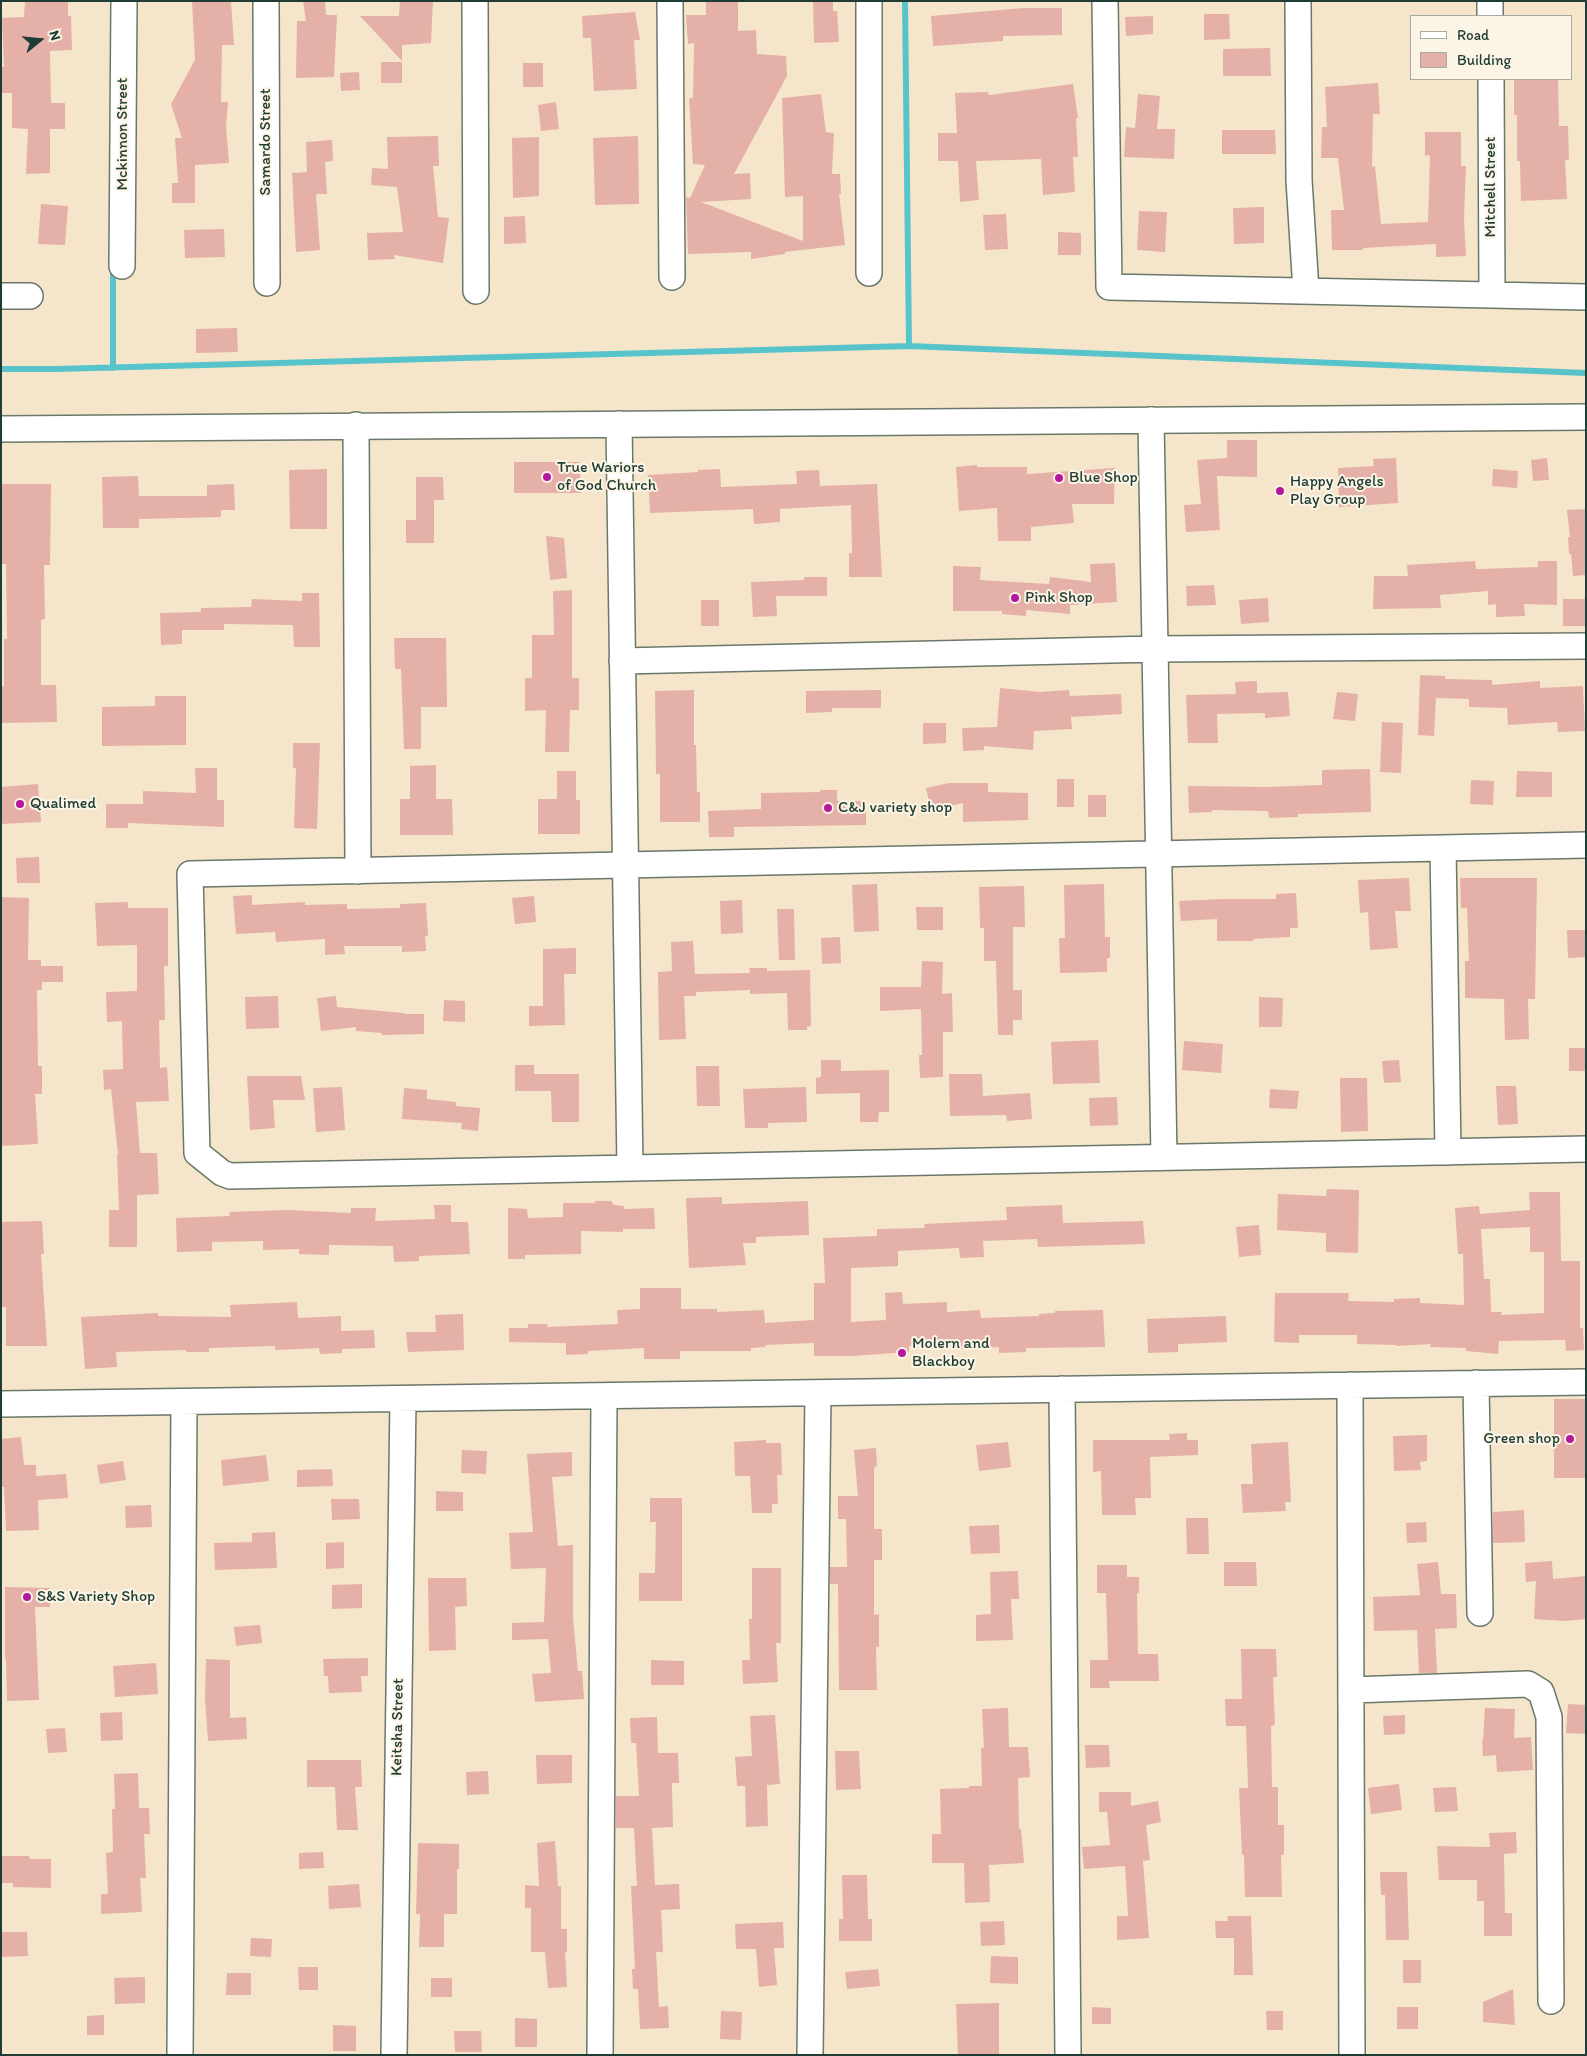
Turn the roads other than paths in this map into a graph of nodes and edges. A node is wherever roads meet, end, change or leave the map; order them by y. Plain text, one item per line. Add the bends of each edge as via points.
1 (124, 1) edge
2 (266, 1) edge
3 (475, 1) edge
4 (670, 1) edge
5 (869, 1) edge
6 (1105, 1) edge
7 (1298, 1) edge
8 (1490, 1) edge
9 (1490, 15) edge
10 (1491, 80) edge
11 (122, 266) dead end
12 (869, 273) dead end
13 (672, 277) dead end
14 (267, 283) dead end
15 (476, 290) dead end
16 (1306, 291) junction
17 (1492, 295) junction
18 (1, 296) edge
19 (30, 296) dead end
20 (1586, 297) edge
21 (1586, 417) edge
22 (1151, 420) junction
23 (619, 424) junction
24 (356, 425) junction
25 (1, 430) edge
26 (1586, 646) edge
27 (1155, 649) junction
28 (622, 661) junction
29 (1586, 846) edge
30 (1444, 848) junction
31 (1159, 853) junction
32 (625, 866) junction
33 (358, 871) junction
34 (1586, 1149) edge
35 (1448, 1152) junction
36 (1164, 1157) junction
37 (630, 1168) junction
38 (1586, 1382) edge
39 (1476, 1383) junction
40 (1350, 1385) junction
41 (1062, 1389) junction
42 (818, 1393) junction
43 (604, 1396) junction
44 (403, 1399) junction
45 (184, 1402) junction
46 (1, 1404) edge
47 (1480, 1613) dead end
48 (1351, 1690) junction
49 (1551, 2001) dead end
50 (180, 2055) edge
51 (394, 2055) edge
52 (600, 2055) edge
53 (810, 2055) edge
54 (1068, 2055) edge
55 (1352, 2055) edge

1 - 11 street, Mckinnon Street
2 - 14 street, Samardo Street
3 - 15 street
4 - 13 street
5 - 12 street
6 - 16 street via 1109,287
7 - 16 street via 1299,180
8 - 9 street
10 - 17 street, Mitchell Street
16 - 17 street
17 - 20 street
18 - 19 street
21 - 22 street
22 - 23 street
22 - 27 street
23 - 24 street
23 - 28 street
24 - 25 street
24 - 33 street
26 - 27 street
27 - 28 street
27 - 31 street
28 - 32 street
29 - 30 street
30 - 31 street
30 - 35 street
31 - 32 street
31 - 36 street
32 - 33 street
32 - 37 street
33 - 37 street via 190,874 197,1153 222,1173 239,1177
34 - 35 street
35 - 36 street
36 - 37 street
38 - 39 street
39 - 40 street
39 - 47 street
40 - 41 street
40 - 48 street
41 - 42 street
41 - 54 street
42 - 43 street
42 - 53 street
43 - 44 street
43 - 52 street
44 - 45 street
44 - 51 street, Keitsha Street
45 - 46 street
45 - 50 street
48 - 49 street via 1528,1684 1540,1692 1549,1717
48 - 55 street

